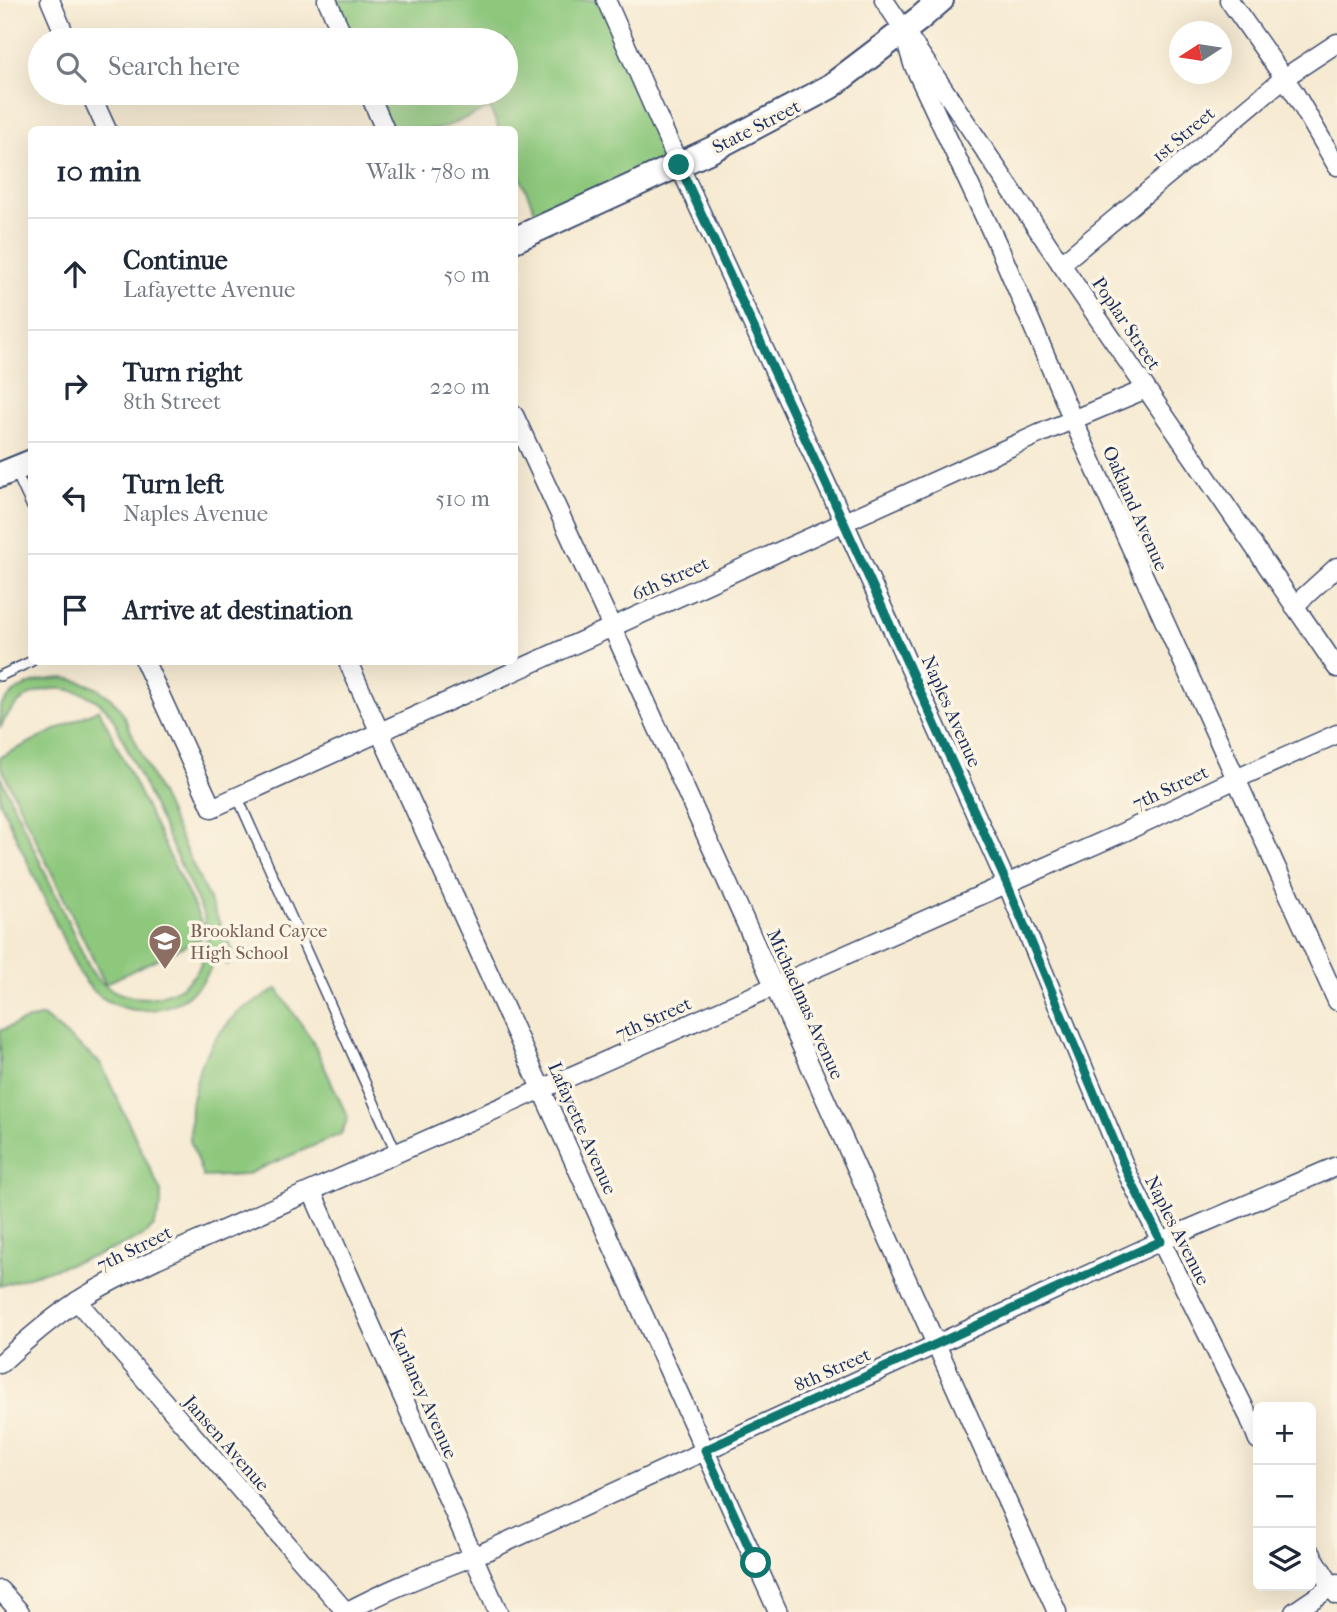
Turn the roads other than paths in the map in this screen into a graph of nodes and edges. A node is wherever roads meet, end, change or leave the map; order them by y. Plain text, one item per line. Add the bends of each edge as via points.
1 (50, 0) edge
2 (327, 0) edge
3 (606, 0) edge
4 (884, 0) edge
5 (941, 0) edge
6 (1229, 0) edge
7 (62, 28) edge
8 (340, 28) edge
9 (903, 30) junction
10 (1337, 43) edge
11 (1283, 78) junction
12 (96, 105) edge
13 (374, 105) edge
14 (105, 126) edge
15 (383, 126) edge
16 (679, 165) junction
17 (1337, 166) edge
18 (518, 238) edge
19 (1061, 264) junction
20 (1146, 389) junction
21 (1073, 420) junction
22 (518, 424) edge
23 (15, 469) edge
24 (28, 498) edge
25 (844, 523) junction
26 (1337, 567) edge
27 (1294, 606) junction
28 (612, 627) junction
29 (28, 663) edge
30 (146, 665) edge
31 (349, 665) edge
32 (1337, 668) edge
33 (0, 676) edge
34 (381, 732) junction
35 (1337, 734) edge
36 (1236, 779) junction
37 (237, 796) junction
38 (1007, 884) junction
39 (775, 987) junction
40 (1337, 1001) edge
41 (542, 1090) junction
42 (397, 1154) junction
43 (1337, 1166) edge
44 (312, 1192) junction
45 (1161, 1241) junction
46 (77, 1301) junction
47 (937, 1345) junction
48 (0, 1364) edge
49 (1253, 1427) edge
50 (705, 1450) junction
51 (473, 1556) junction
52 (1316, 1560) edge
53 (1335, 1588) edge
54 (0, 1590) edge
55 (20, 1612) edge
56 (346, 1612) edge
57 (498, 1612) edge
58 (778, 1612) edge
59 (1057, 1612) edge
60 (1294, 1612) edge

1 - 7 street
2 - 8 street
3 - 16 street, Naples Avenue
4 - 9 street, Poplar Street
5 - 9 main road, State Street
6 - 11 street
9 - 16 main road, State Street via 822,91
9 - 19 street, Poplar Street
9 - 21 street, Oakland Avenue via 913,64
10 - 11 street, 1st Street
11 - 17 street
11 - 19 street, 1st Street
12 - 14 street
13 - 15 street
16 - 18 main road, State Street
16 - 25 street, Naples Avenue
19 - 20 street, Poplar Street
20 - 21 street, 6th Street
20 - 27 street, Poplar Street
21 - 25 street, 6th Street
21 - 36 street, Oakland Avenue
22 - 28 street, Michaelmas Avenue
23 - 24 lane
25 - 28 street, 6th Street
25 - 38 street, Naples Avenue
26 - 27 street
27 - 32 street, Poplar Street
28 - 34 street, 6th Street
28 - 39 street, Michaelmas Avenue
29 - 33 lane
30 - 37 street, 6th Street via 212,808
31 - 34 street, Lafayette Avenue
34 - 37 street, 6th Street
34 - 41 street, Lafayette Avenue
35 - 36 street, 7th Street
36 - 38 street, 7th Street
36 - 40 street, Oakland Avenue
37 - 42 lane
38 - 39 street, 7th Street
38 - 45 street, Naples Avenue via 1129,1177
39 - 41 street, 7th Street
39 - 47 street, Michaelmas Avenue
41 - 42 street, 7th Street
41 - 50 street, Lafayette Avenue
42 - 44 street, 7th Street
43 - 45 street, 8th Street
44 - 46 street, 7th Street via 157,1259
44 - 51 street, Karlaney Avenue
45 - 47 street, 8th Street
45 - 49 street, Naples Avenue
46 - 48 street, 7th Street
46 - 56 street, Jansen Avenue
47 - 50 street, 8th Street
47 - 59 street, Michaelmas Avenue
50 - 51 street, 8th Street
50 - 58 street, Lafayette Avenue
51 - 56 street, 8th Street
51 - 57 street, Karlaney Avenue
52 - 53 street
53 - 60 street
54 - 55 street

